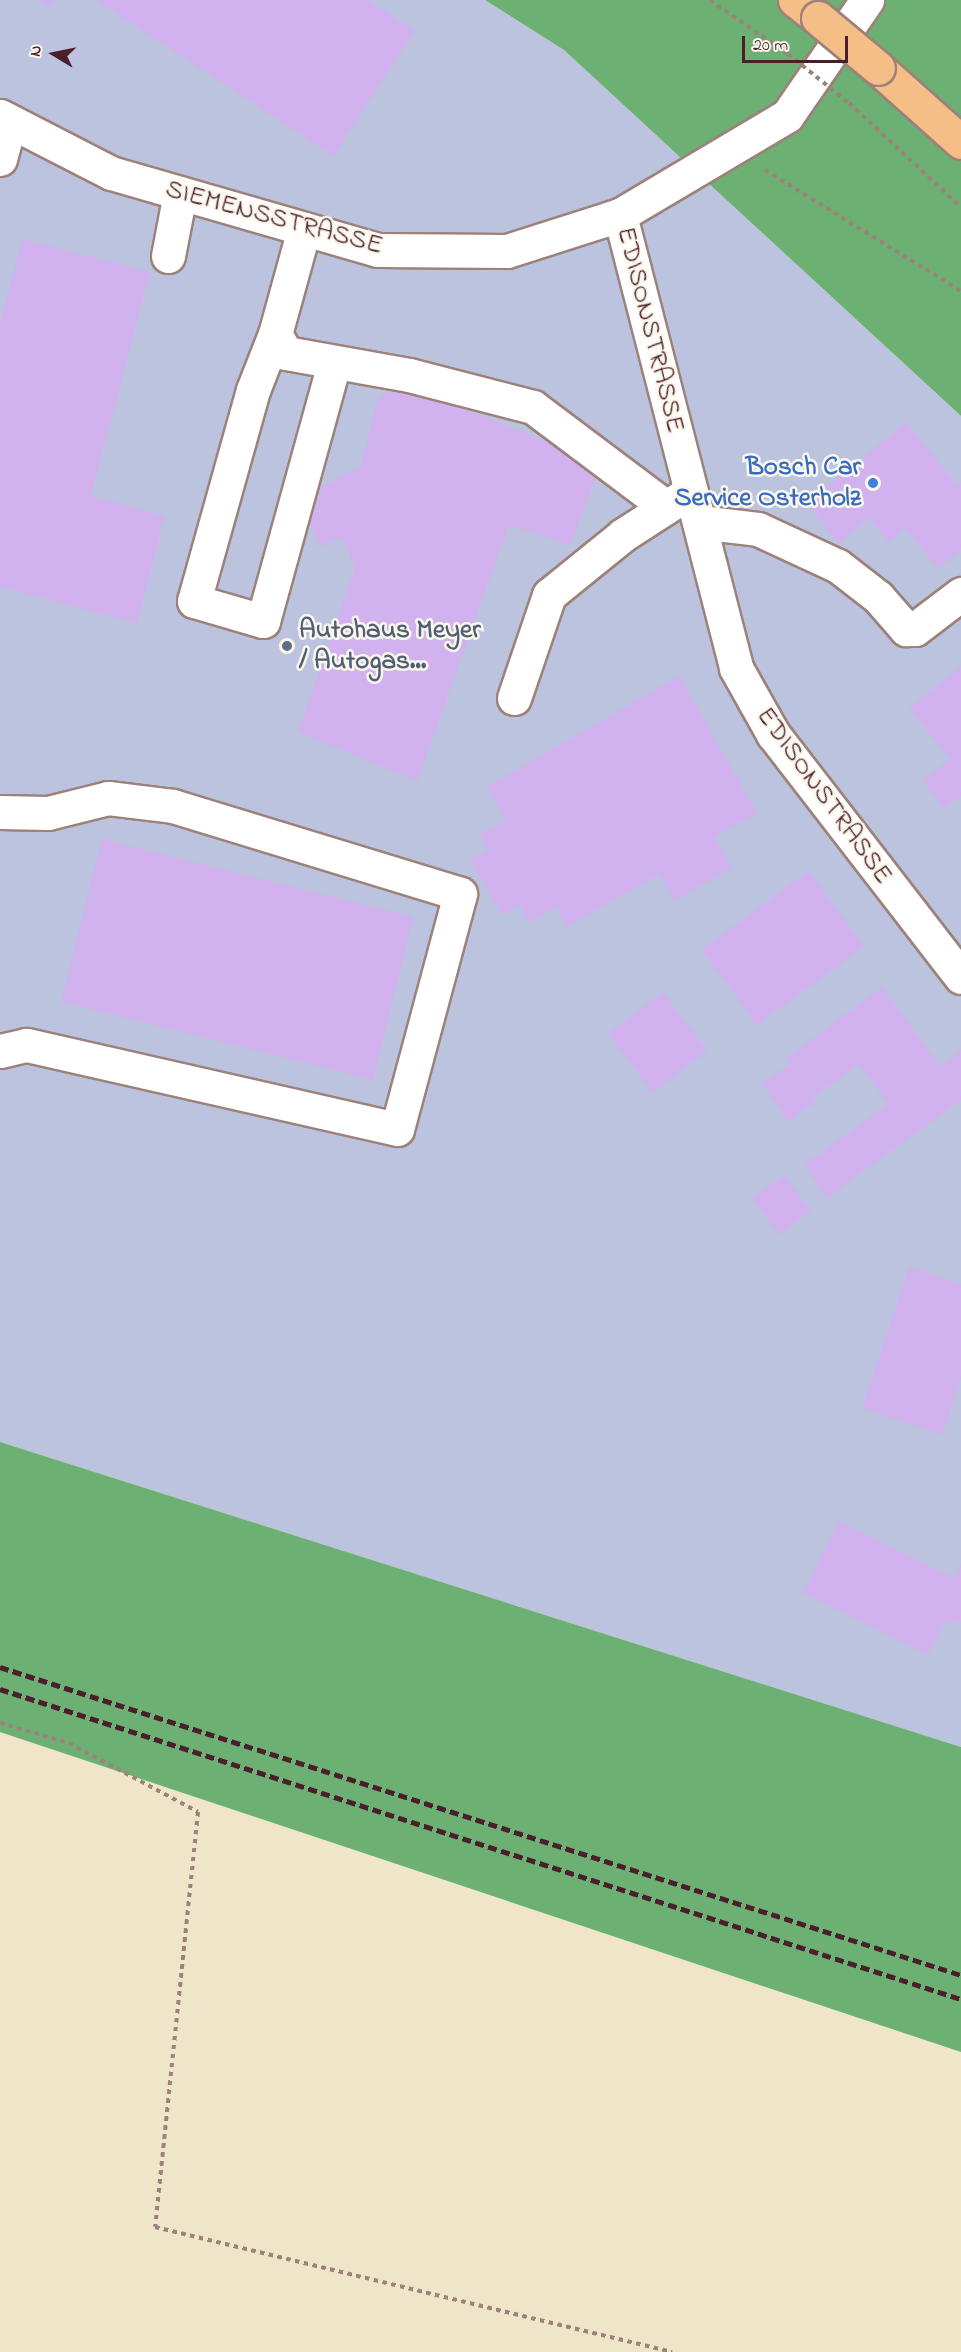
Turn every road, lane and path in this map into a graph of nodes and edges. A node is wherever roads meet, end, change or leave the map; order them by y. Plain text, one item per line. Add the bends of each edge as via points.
1 (710, 0) edge
2 (867, 0) edge
3 (806, 9) edge
4 (5, 118) edge
5 (961, 142) edge
6 (731, 150) junction
7 (0, 159) edge
8 (180, 193) junction
9 (961, 207) edge
10 (620, 215) junction
11 (304, 228) junction
12 (168, 256) dead end
13 (961, 291) edge
14 (274, 334) junction
15 (334, 363) junction
16 (685, 507) junction
17 (961, 594) edge
18 (514, 698) dead end
19 (0, 812) edge
20 (961, 977) edge
21 (0, 1051) edge
22 (0, 1723) edge
23 (672, 2352) edge

1 - 9 path, bridge via 788,54 849,103
2 - 6 street, SIEMENSSTRASSE via 787,116
3 - 5 main road, bridge
4 - 7 street
4 - 8 street, SIEMENSSTRASSE via 111,173
6 - 10 street, SIEMENSSTRASSE
6 - 13 path
8 - 11 street, SIEMENSSTRASSE
8 - 12 street
10 - 11 street, SIEMENSSTRASSE via 507,251 378,250
10 - 16 street, EDISONSTRASSE
11 - 14 street
14 - 15 street via 286,353
14 - 15 street via 253,390 194,601 263,621
15 - 16 street via 532,407
16 - 17 street via 758,529 838,566 878,597 906,629 915,630
16 - 18 street via 549,595
16 - 20 street, EDISONSTRASSE via 736,668 773,734
19 - 21 street via 48,813 108,798 173,806 460,894 397,1129 26,1045
22 - 23 path via 69,1743 198,1812 155,2227

